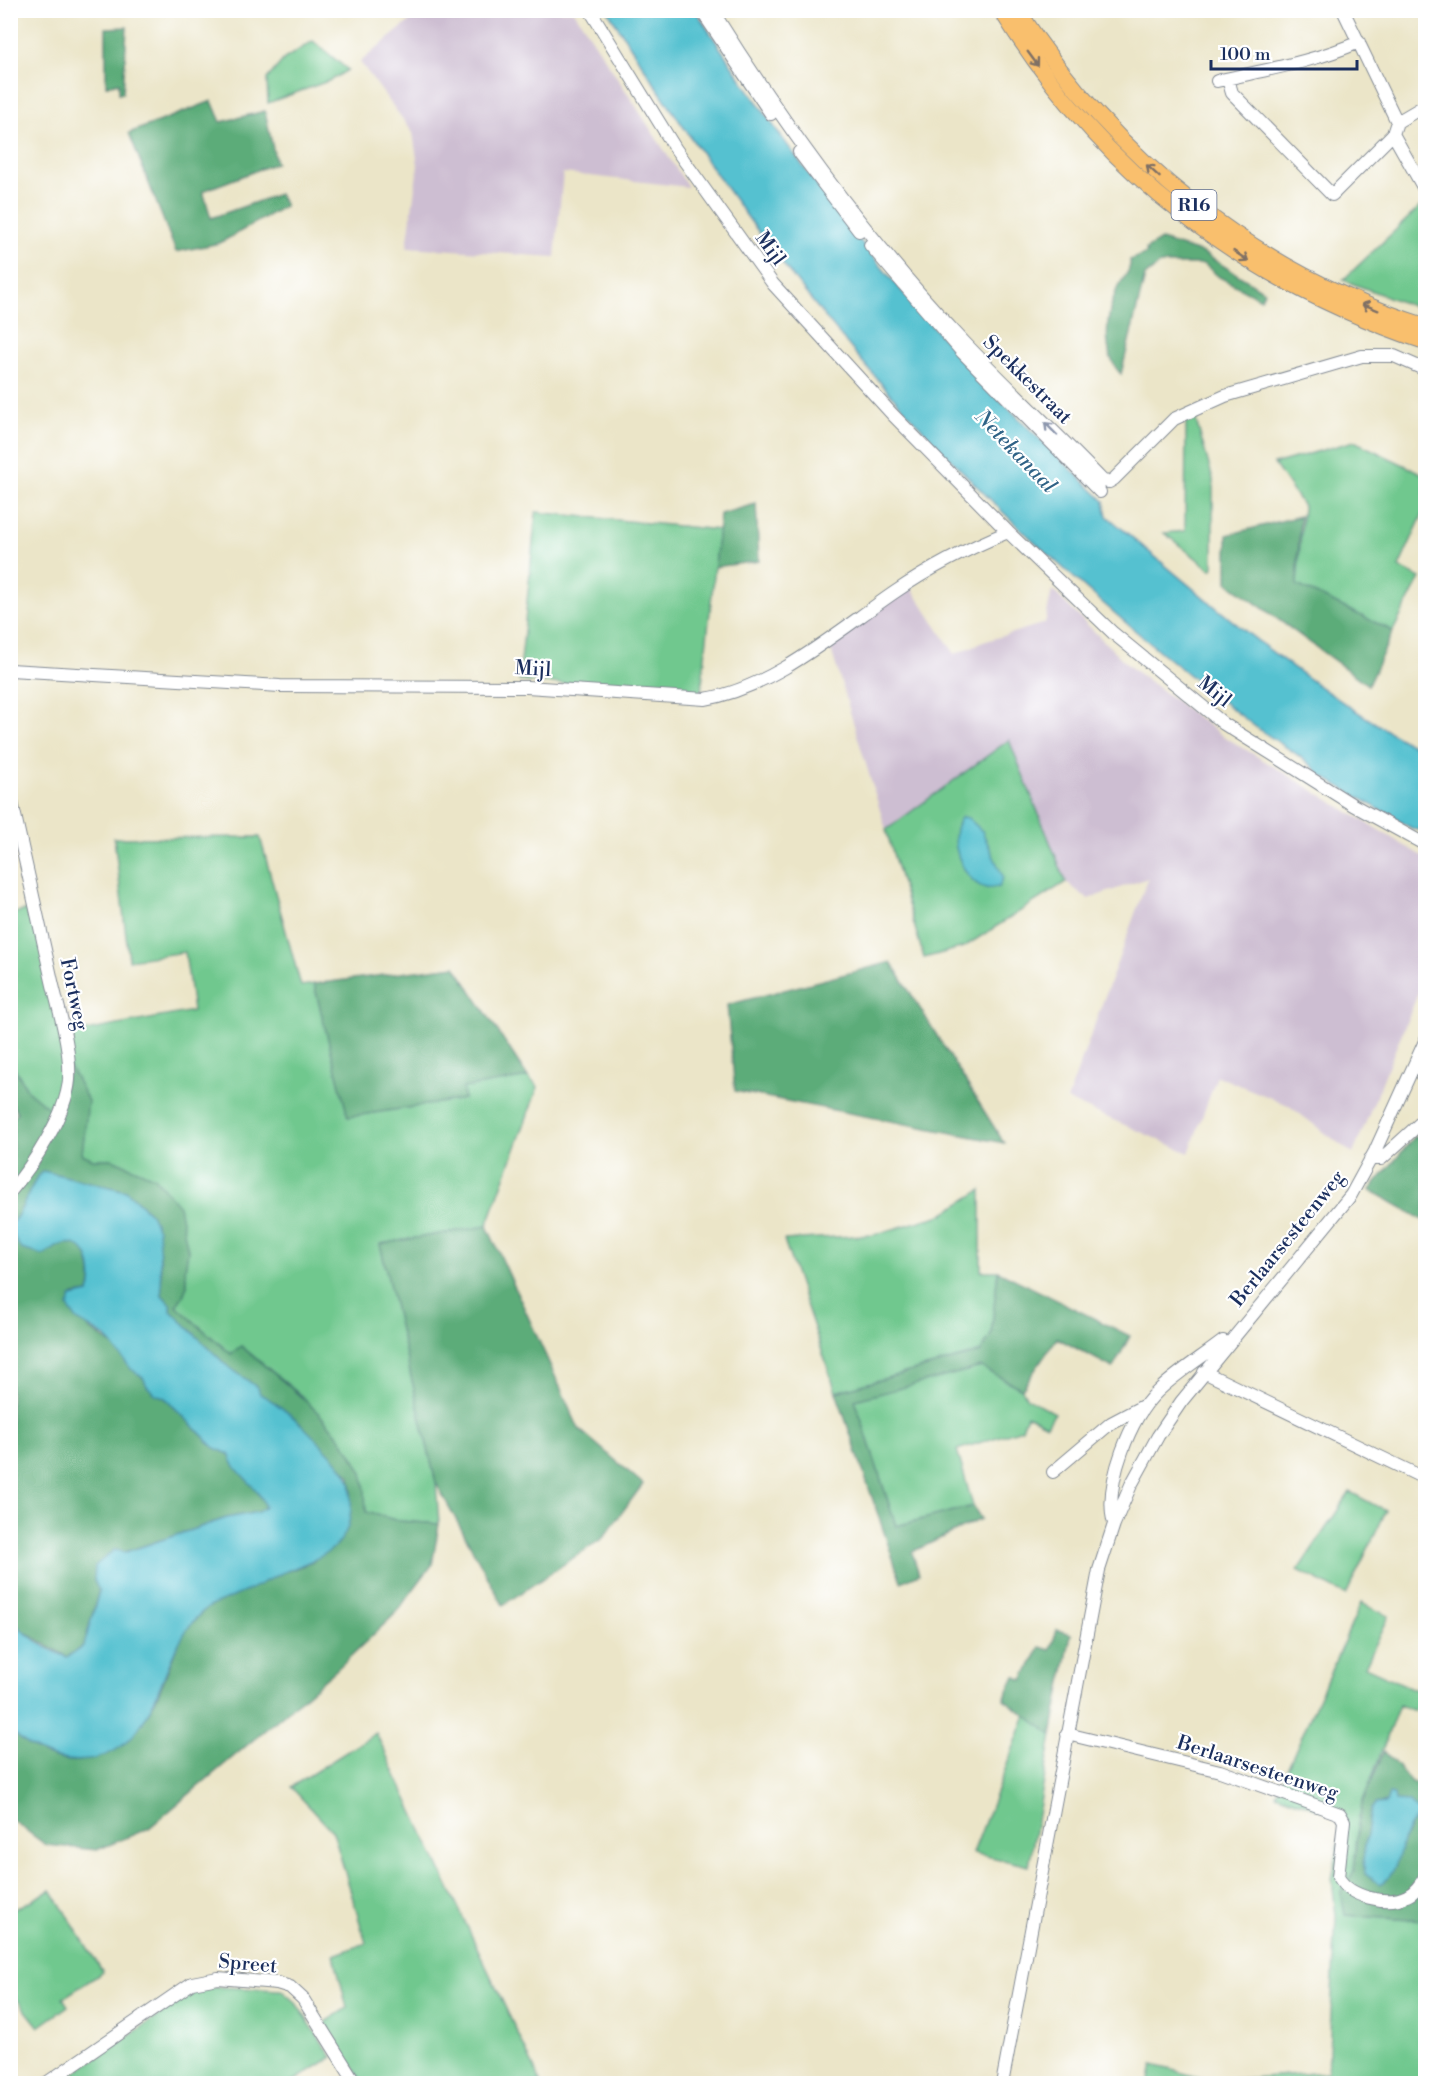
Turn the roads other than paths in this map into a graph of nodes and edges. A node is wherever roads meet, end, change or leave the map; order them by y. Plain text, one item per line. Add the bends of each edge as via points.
1 (590, 10) edge
2 (701, 10) edge
3 (712, 10) edge
4 (1001, 10) edge
5 (1018, 10) edge
6 (1344, 10) edge
7 (1359, 42) junction
8 (1425, 105) edge
9 (1395, 128) junction
10 (1423, 187) dead end
11 (1425, 326) edge
12 (1425, 342) edge
13 (1425, 370) edge
14 (1100, 492) dead end
15 (1008, 532) junction
16 (10, 670) edge
17 (10, 793) edge
18 (1425, 845) edge
19 (1425, 1039) edge
20 (1425, 1118) edge
21 (1370, 1159) junction
22 (10, 1192) edge
23 (1238, 1330) junction
24 (1204, 1372) junction
25 (1145, 1405) junction
26 (1053, 1472) dead end
27 (1425, 1479) edge
28 (1114, 1524) junction
29 (1067, 1734) junction
30 (1425, 1875) edge
31 (45, 2084) edge
32 (356, 2084) edge
33 (1002, 2084) edge

1 - 15 street, Mijl via 675,148 773,284 892,414
2 - 14 street via 751,87 886,265 962,352
13 -> 3 street, Spekkestraat via 1394,356 1362,356 1225,396 1174,419 1114,479 1103,481 964,342 883,248 783,117
4 -> 12 main road, R16 via 1041,70 1093,133 1192,223 1287,285 1368,323
11 -> 5 main road, R16 via 1373,308 1296,273 1187,200 1107,126 1054,63
6 - 7 street
7 - 9 street
7 - 9 street via 1340,51 1222,80 1332,195
8 - 9 street
9 - 10 street
15 - 16 street, Mijl via 915,579 769,675 733,692 705,699 527,687 270,686
15 - 18 street, Mijl via 1113,633 1224,723 1353,805
17 - 22 street, Fortweg via 69,1065 66,1093 57,1116
19 - 21 street, Berlaarsesteenweg
20 - 21 street via 1381,1159
21 - 23 street, Berlaarsesteenweg via 1341,1208
23 - 24 street, Berlaarsesteenweg
23 - 25 street, Berlaarsesteenweg via 1157,1391
24 - 27 street
24 - 28 street, Berlaarsesteenweg via 1158,1436
25 - 26 street, Berlaarsesteenweg via 1111,1423
25 - 28 street, Berlaarsesteenweg via 1119,1462 1114,1482
28 - 29 street, Berlaarsesteenweg via 1094,1596
29 - 30 street, Berlaarsesteenweg via 1220,1771 1340,1814 1344,1821 1338,1877 1366,1897 1395,1900 1408,1896
29 - 33 street, Berlaarsesteenweg
31 - 32 street, Spreet via 192,1983 218,1978 277,1983 297,1992

